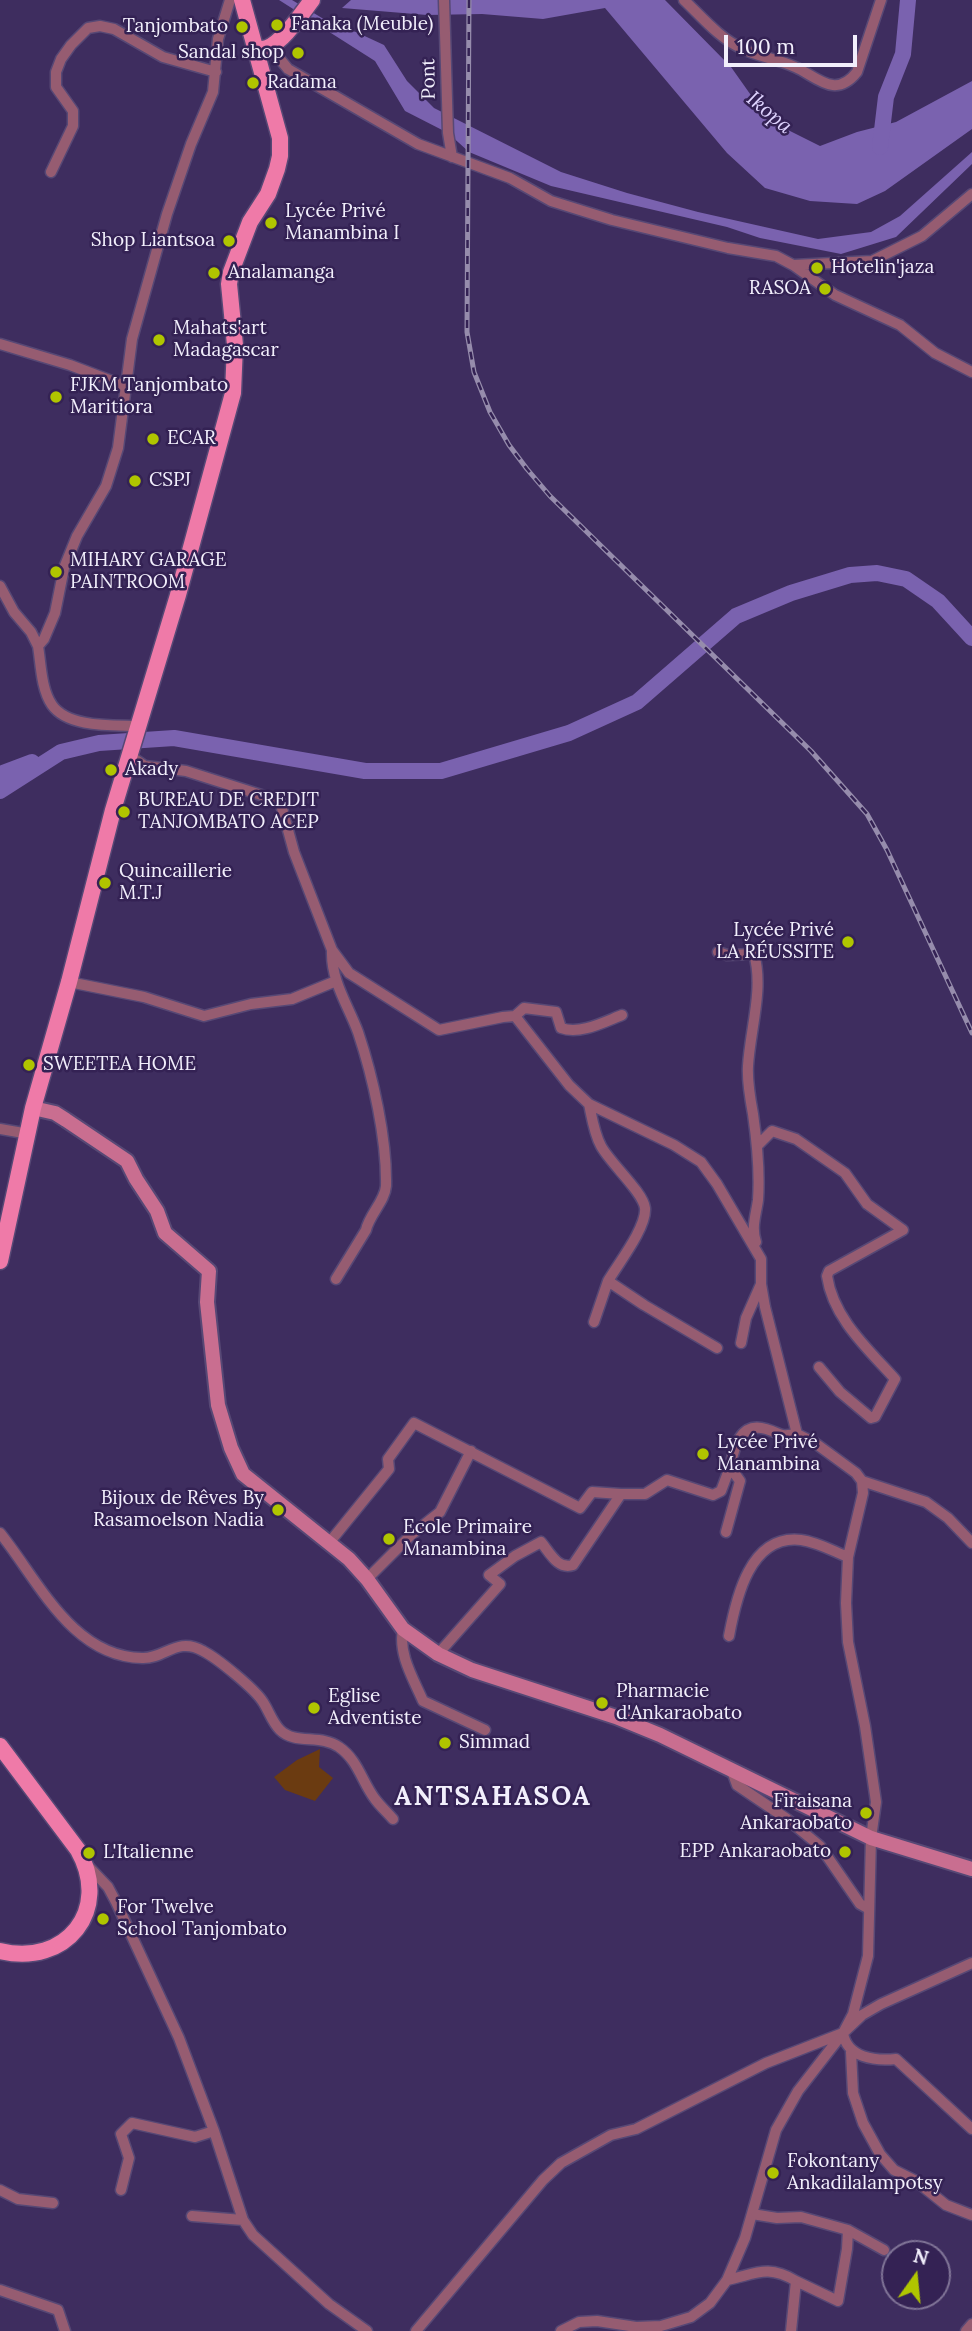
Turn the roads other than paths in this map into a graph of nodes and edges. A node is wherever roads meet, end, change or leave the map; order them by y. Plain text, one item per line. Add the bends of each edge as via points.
1 (230, 0) edge
2 (242, 0) edge
3 (312, 0) edge
4 (444, 0) edge
5 (684, 0) edge
6 (881, 0) edge
7 (263, 48) junction
8 (216, 72) junction
9 (452, 157) junction
10 (51, 172) dead end
11 (972, 194) edge
12 (793, 265) junction
13 (826, 265) junction
14 (818, 283) junction
15 (0, 344) edge
16 (972, 372) edge
17 (125, 386) junction
18 (0, 586) edge
19 (38, 646) junction
20 (133, 740) junction
21 (332, 950) junction
22 (718, 951) dead end
23 (336, 981) junction
24 (69, 982) junction
25 (622, 1015) dead end
26 (515, 1016) junction
27 (589, 1104) junction
28 (33, 1108) junction
29 (0, 1129) edge
30 (29, 1134) junction
31 (757, 1146) junction
32 (761, 1259) junction
33 (0, 1261) edge
34 (336, 1279) dead end
35 (608, 1280) junction
36 (761, 1284) junction
37 (594, 1322) dead end
38 (741, 1343) dead end
39 (717, 1348) dead end
40 (819, 1367) dead end
41 (797, 1434) junction
42 (471, 1451) junction
43 (730, 1466) junction
44 (862, 1481) junction
45 (621, 1494) junction
46 (726, 1532) dead end
47 (0, 1533) edge
48 (972, 1542) edge
49 (329, 1543) junction
50 (848, 1557) junction
51 (367, 1579) junction
52 (403, 1629) junction
53 (729, 1636) dead end
54 (438, 1654) junction
55 (485, 1730) dead end
56 (0, 1745) edge
57 (732, 1771) junction
58 (393, 1819) dead end
59 (870, 1838) junction
60 (86, 1864) junction
61 (972, 1869) edge
62 (869, 1909) junction
63 (0, 1951) edge
64 (972, 1963) edge
65 (843, 2033) junction
66 (851, 2052) junction
67 (972, 2129) edge
68 (214, 2131) junction
69 (0, 2190) edge
70 (121, 2190) dead end
71 (53, 2203) dead end
72 (752, 2214) junction
73 (972, 2214) edge
74 (192, 2216) dead end
75 (243, 2220) junction
76 (848, 2230) junction
77 (881, 2248) edge
78 (727, 2280) junction
79 (796, 2281) junction
80 (0, 2290) edge
81 (972, 2325) edge
82 (65, 2331) edge
83 (367, 2331) edge
84 (416, 2331) edge
85 (561, 2331) edge
86 (791, 2331) edge
87 (966, 2331) edge

1 - 8 street via 218,39
2 - 7 main road
3 - 7 main road via 287,32
4 - 9 street, Pont
5 - 6 street via 734,45 829,85 851,80 857,72
7 - 9 street via 288,69 418,144
7 - 20 main road via 280,156 272,184 250,222 231,272 233,393
8 - 10 street via 163,57 114,29 88,28 71,45 56,72 56,87 74,111 73,126
8 - 17 street via 146,285
9 - 12 street via 510,178 551,201 612,220 776,256
11 - 13 street via 908,244 873,261
12 - 13 street
12 - 14 street
13 - 14 street
14 - 16 street via 900,325 935,353
15 - 17 street
17 - 19 street via 118,448 106,486 77,536 64,568 55,613
18 - 19 street
19 - 20 street via 43,681 53,707 64,716
20 - 21 street via 145,766 186,771 281,801 294,852
20 - 24 main road
21 - 23 street
21 - 26 street via 349,973 439,1030
22 - 31 street via 754,954 756,961 748,1089
23 - 24 street via 292,999 204,1016 144,997
23 - 34 street via 358,1034 374,1093 386,1190
24 - 28 main road
25 - 26 street via 568,1031 561,1028 556,1012 524,1008
26 - 27 street
27 - 32 street via 701,1162
27 - 35 street via 601,1146 639,1193 645,1209 642,1224
28 - 30 main road
28 - 49 street via 55,1113 127,1161 165,1233 209,1271 207,1302 218,1405 231,1448 243,1474
29 - 30 street
30 - 33 main road
31 - 32 street via 753,1234
31 - 40 street via 772,1131 796,1139 845,1173 867,1204 903,1230 827,1276 839,1311 895,1379 875,1416 871,1418 840,1392
32 - 36 street
35 - 37 street
35 - 39 street
36 - 38 street
36 - 41 street
41 - 43 street via 782,1437 764,1428 750,1429 740,1435
41 - 44 street
42 - 45 street via 580,1508 592,1492
42 - 49 street via 414,1423 388,1459 389,1469
42 - 51 street via 440,1512
43 - 45 street via 721,1491 713,1495 667,1480 645,1494
43 - 46 street via 740,1481
44 - 48 street via 926,1502
44 - 50 street
45 - 54 street via 573,1565 559,1564 541,1542 489,1575 500,1584
47 - 58 street via 46,1597 80,1633 124,1657 146,1659 179,1645 203,1651 254,1690 288,1737 326,1740 339,1747 354,1761 375,1799
49 - 51 street
50 - 53 street via 805,1541 764,1549 739,1589
50 - 59 street via 848,1643 876,1802
51 - 52 street
52 - 54 street
52 - 55 street via 402,1650 423,1701
54 - 57 street via 472,1670 616,1717
56 - 60 main road
57 - 59 street
57 - 62 street via 737,1785 820,1846 860,1905
59 - 61 street
59 - 62 street
60 - 63 main road via 90,1891 79,1928 40,1954
60 - 68 street via 116,1902 179,2038
62 - 65 street via 868,1956 853,2014
64 - 65 street via 881,2004
65 - 66 street
65 - 72 street via 798,2091 776,2130
65 - 84 street via 766,2063 561,2163
66 - 67 street via 896,2059
66 - 73 street via 853,2093 880,2154 894,2170 946,2205
68 - 70 street via 195,2137 132,2123 121,2134 130,2158
68 - 75 street
69 - 71 street via 19,2199
72 - 76 street via 801,2217
72 - 78 street
74 - 75 street
75 - 83 street via 253,2235 329,2304
76 - 77 street
76 - 79 street via 838,2301
78 - 79 street via 763,2270
78 - 85 street via 710,2303 691,2317 661,2326 579,2322
79 - 86 street
80 - 82 street via 58,2310
81 - 87 street

